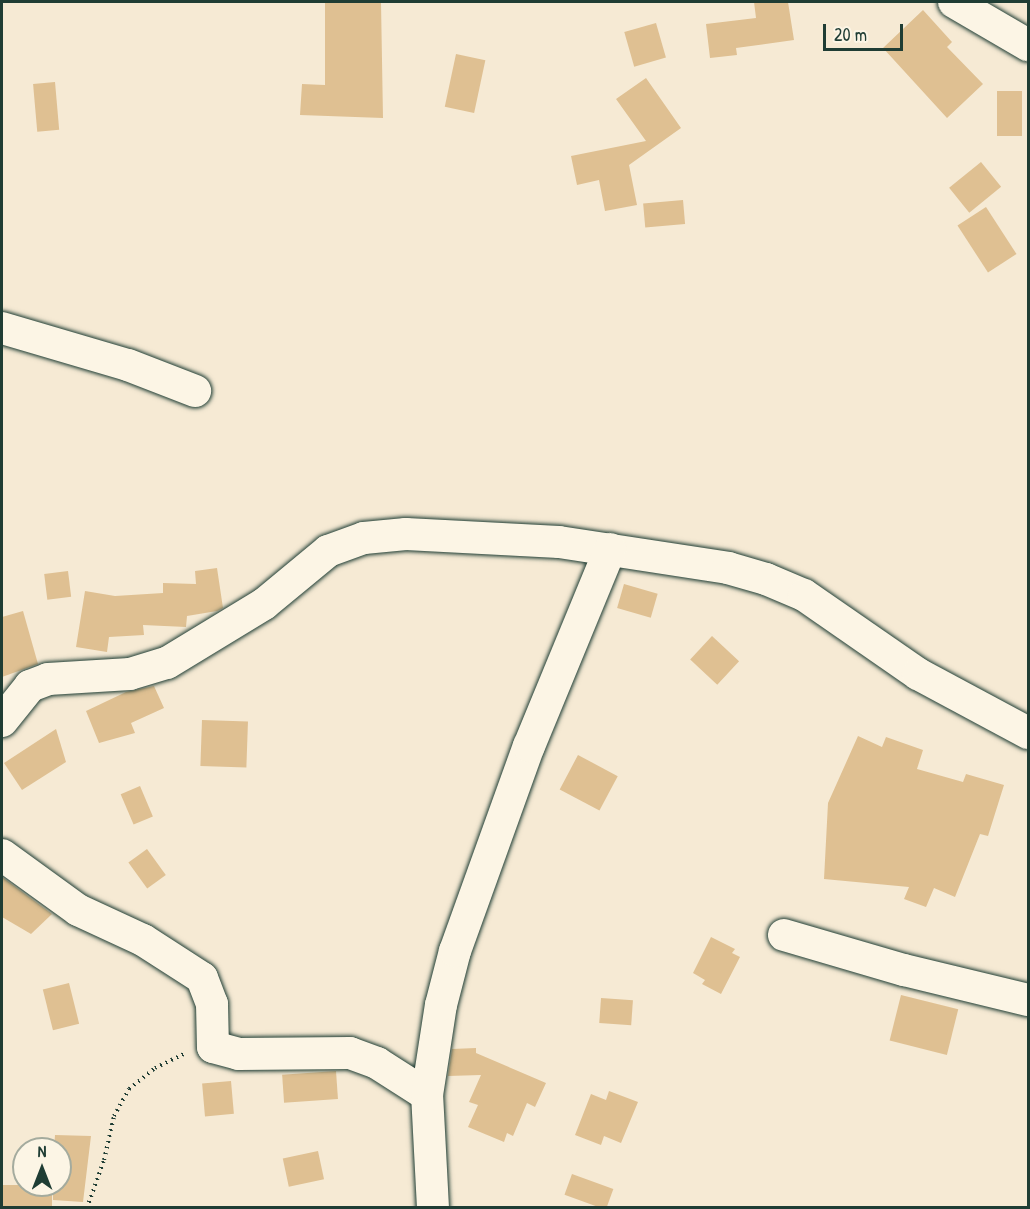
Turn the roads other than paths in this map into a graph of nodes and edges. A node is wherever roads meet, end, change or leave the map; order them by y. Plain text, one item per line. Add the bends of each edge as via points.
1 (954, 2) edge
2 (1029, 45) edge
3 (2, 328) edge
4 (195, 391) dead end
5 (610, 549) junction
6 (2, 721) edge
7 (1029, 733) edge
8 (2, 855) edge
9 (784, 935) dead end
10 (1029, 1000) edge
11 (427, 1095) junction
12 (433, 1208) edge

1 - 2 street
3 - 4 street via 128,365
5 - 6 street via 520,538 406,534 364,538 328,551 264,604 167,663 130,674 48,679 30,686
5 - 7 street via 728,568 804,595 918,674
5 - 11 street via 530,746 455,951 441,1005
8 - 11 street via 78,910 170,955 202,978 212,1004 210,1041 221,1051 350,1053 404,1078
9 - 10 street via 904,970
11 - 12 street

